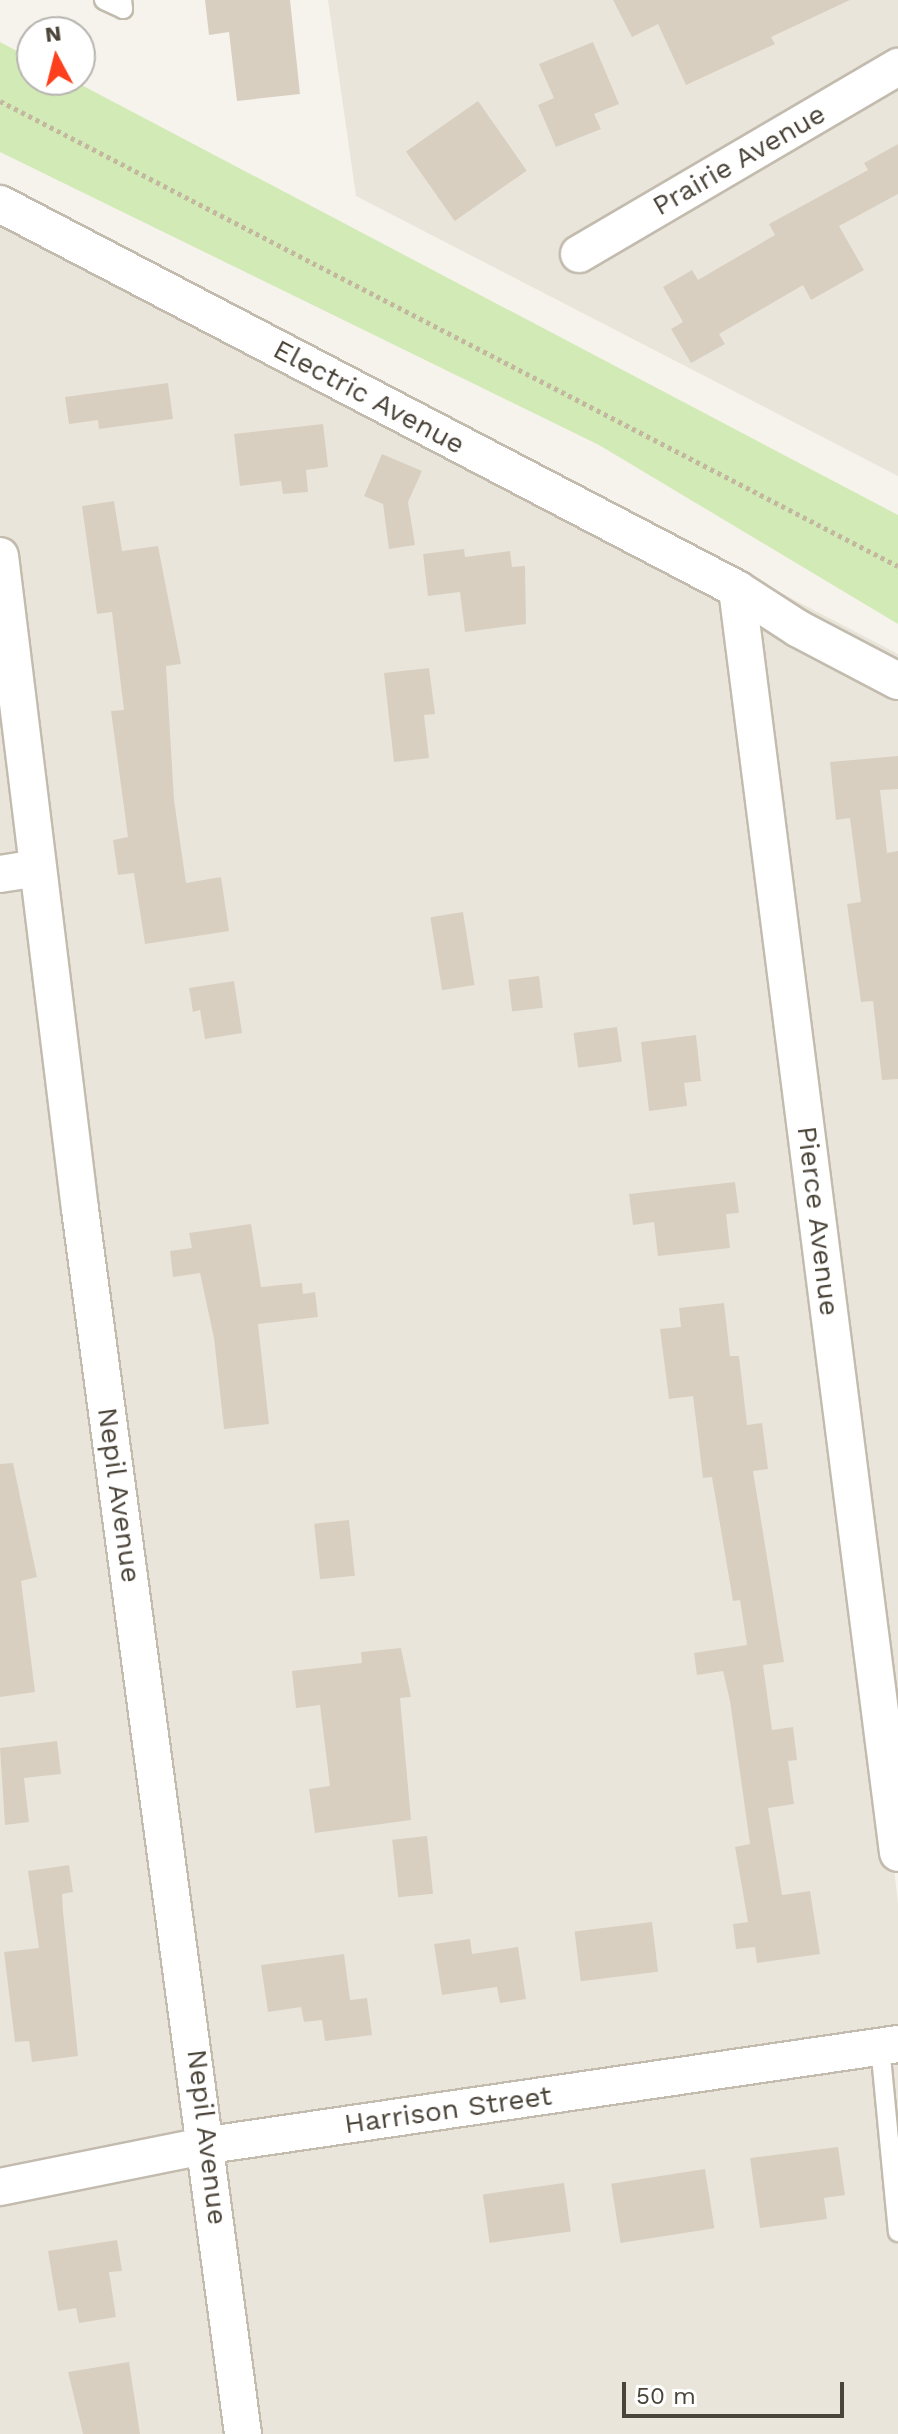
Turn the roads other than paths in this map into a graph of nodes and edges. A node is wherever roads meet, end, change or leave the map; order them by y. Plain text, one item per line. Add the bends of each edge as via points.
1 (104, 0) edge
2 (122, 0) edge
3 (898, 67) edge
4 (0, 204) edge
5 (579, 254) dead end
6 (0, 556) edge
7 (737, 589) junction
8 (898, 681) edge
9 (36, 868) junction
10 (0, 874) edge
11 (898, 1853) edge
12 (889, 2045) edge
13 (209, 2145) junction
14 (0, 2187) edge
15 (898, 2232) edge
16 (243, 2434) edge

1 - 2 lane via 123,9
3 - 5 street, Prairie Avenue
4 - 7 street, Electric Avenue
6 - 9 street, Nepil Avenue
7 - 8 street, Electric Avenue via 797,628
7 - 11 street, Pierce Avenue
9 - 10 street
9 - 13 street, Nepil Avenue
12 - 13 street, Harrison Street
12 - 15 lane
13 - 14 street, Harrison Street
13 - 16 street, Nepil Avenue

